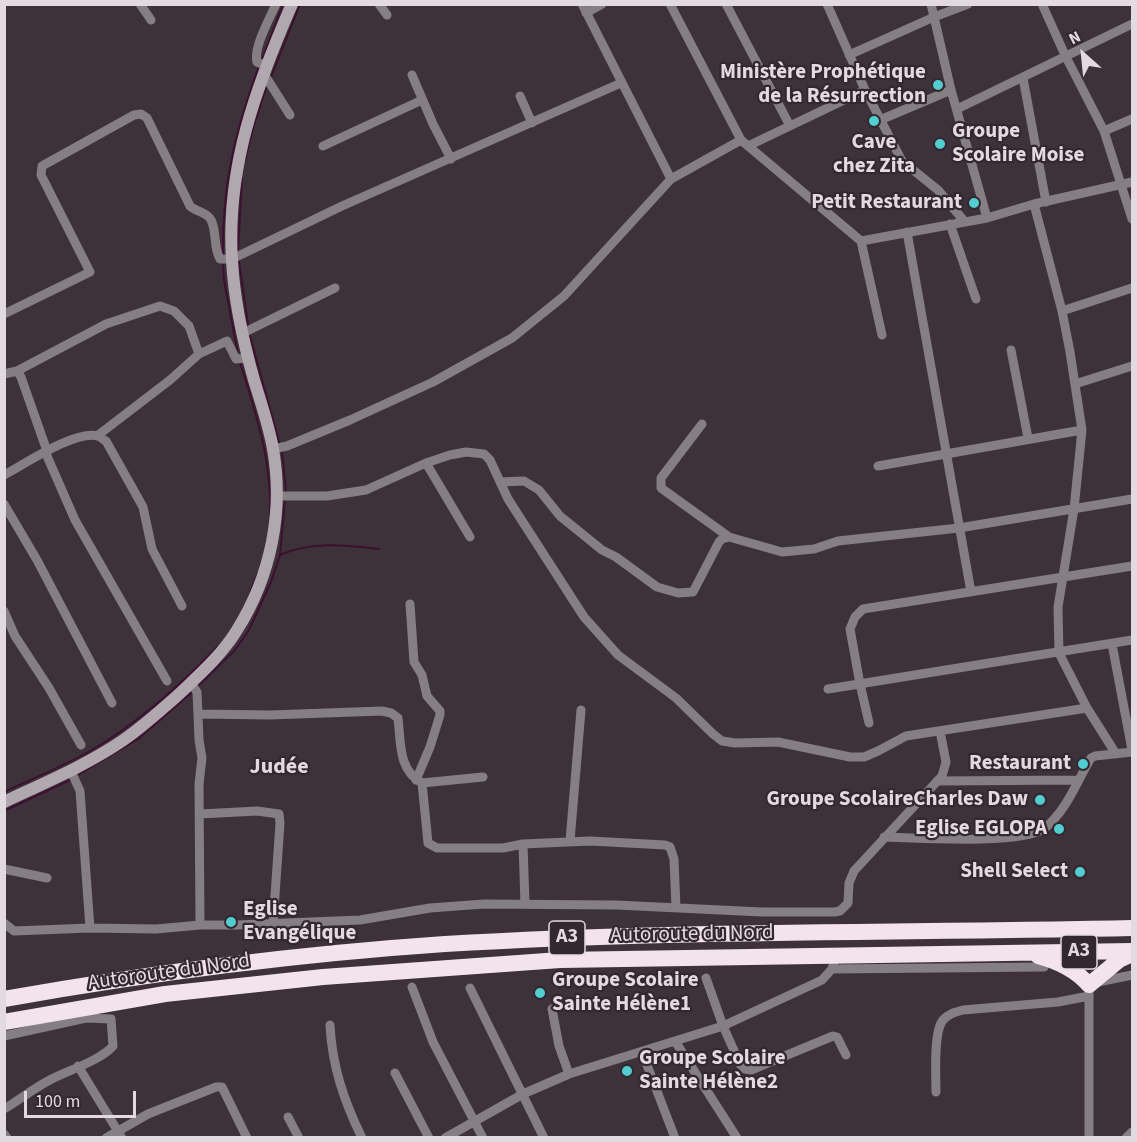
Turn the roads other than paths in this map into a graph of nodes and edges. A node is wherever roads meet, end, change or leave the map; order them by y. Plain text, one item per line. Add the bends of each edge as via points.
1 (140, 4) edge
2 (276, 4) edge
3 (292, 4) edge
4 (379, 4) edge
5 (602, 4) edge
6 (670, 4) edge
7 (726, 4) edge
8 (826, 4) edge
9 (931, 4) edge
10 (968, 4) edge
11 (1042, 4) edge
12 (584, 9) edge
13 (387, 15) dead end
14 (934, 17) junction
15 (151, 20) dead end
16 (1132, 24) edge
17 (849, 55) junction
18 (1065, 55) junction
19 (265, 70) junction
20 (412, 75) dead end
21 (1023, 78) junction
22 (621, 83) junction
23 (865, 90) junction
24 (951, 90) junction
25 (520, 96) dead end
26 (423, 100) junction
27 (957, 109) junction
28 (290, 115) dead end
29 (1132, 119) edge
30 (880, 120) junction
31 (532, 123) junction
32 (790, 126) junction
33 (1104, 131) junction
34 (745, 143) junction
35 (322, 146) dead end
36 (452, 159) junction
37 (671, 179) junction
38 (1132, 182) edge
39 (1121, 184) junction
40 (1046, 202) junction
41 (1034, 204) junction
42 (987, 218) junction
43 (1132, 219) edge
44 (965, 222) junction
45 (950, 224) junction
46 (907, 232) junction
47 (861, 241) junction
48 (232, 259) junction
49 (335, 288) dead end
50 (1132, 288) edge
51 (976, 299) dead end
52 (1062, 311) junction
53 (4, 314) edge
54 (243, 333) junction
55 (882, 335) dead end
56 (1011, 350) dead end
57 (199, 354) junction
58 (248, 358) junction
59 (1132, 366) edge
60 (17, 371) junction
61 (4, 374) edge
62 (1075, 384) junction
63 (702, 424) dead end
64 (1083, 430) junction
65 (97, 436) junction
66 (1028, 438) junction
67 (273, 449) junction
68 (48, 451) junction
69 (946, 455) junction
70 (426, 463) junction
71 (879, 466) dead end
72 (4, 475) edge
73 (500, 482) junction
74 (277, 496) junction
75 (1132, 499) edge
76 (4, 504) edge
77 (1074, 509) junction
78 (959, 528) junction
79 (470, 537) dead end
80 (729, 537) junction
81 (1132, 566) edge
82 (1062, 578) junction
83 (971, 592) junction
84 (410, 604) dead end
85 (182, 606) dead end
86 (4, 611) edge
87 (1132, 640) edge
88 (1112, 644) junction
89 (1059, 652) junction
90 (166, 681) dead end
91 (191, 683) junction
92 (860, 684) junction
93 (828, 689) dead end
94 (112, 703) dead end
95 (1087, 708) junction
96 (581, 710) dead end
97 (198, 714) junction
98 (869, 723) dead end
99 (940, 731) junction
100 (81, 745) dead end
101 (1132, 751) edge
102 (1116, 754) junction
103 (71, 771) junction
104 (483, 777) dead end
105 (1078, 780) junction
106 (419, 781) junction
107 (937, 782) junction
108 (4, 802) edge
109 (200, 814) junction
110 (884, 837) junction
111 (570, 841) junction
112 (523, 844) junction
113 (4, 869) edge
114 (47, 878) dead end
115 (525, 904) junction
116 (676, 908) junction
117 (4, 923) edge
118 (273, 924) junction
119 (200, 925) junction
120 (90, 928) junction
121 (1132, 928) edge
122 (1025, 952) junction
123 (1132, 952) edge
124 (834, 962) junction
125 (1044, 967) dead end
126 (1132, 975) edge
127 (706, 978) dead end
128 (412, 987) dead end
129 (470, 988) dead end
130 (1089, 991) junction
131 (4, 999) edge
132 (552, 1009) dead end
133 (4, 1022) edge
134 (330, 1025) dead end
135 (723, 1026) junction
136 (4, 1036) edge
137 (675, 1041) junction
138 (642, 1052) junction
139 (846, 1055) dead end
140 (78, 1066) junction
141 (395, 1073) dead end
142 (569, 1074) junction
143 (936, 1092) dead end
144 (523, 1094) junction
145 (4, 1109) edge
146 (288, 1117) dead end
147 (474, 1121) junction
148 (1132, 1132) edge
149 (4, 1134) edge
150 (119, 1134) edge
151 (7, 1137) edge
152 (106, 1137) edge
153 (247, 1137) edge
154 (299, 1137) edge
155 (362, 1137) edge
156 (429, 1137) edge
157 (446, 1137) edge
158 (483, 1137) edge
159 (544, 1137) edge
160 (675, 1137) edge
161 (737, 1137) edge
162 (1089, 1137) edge
163 (1126, 1137) edge

1 - 15 street
2 - 19 street via 256,57
3 - 19 street
4 - 13 street
5 - 12 street
6 - 34 street
7 - 32 street
8 - 17 street
9 - 14 street
10 - 14 street
11 - 18 street
12 - 22 street
14 - 17 street
14 - 24 street
16 - 18 street
17 - 23 street
18 - 21 street
18 - 33 street
19 - 28 street
19 - 48 street via 240,147 232,213
20 - 26 street
21 - 27 street
21 - 40 street
22 - 31 street
22 - 37 street
23 - 30 street
23 - 32 street
24 - 27 street
24 - 30 street
25 - 31 street
26 - 35 street
26 - 36 street
27 - 42 street
29 - 33 street
30 - 44 street via 902,161 938,190
31 - 36 street
32 - 34 street
33 - 39 street
34 - 37 street
34 - 47 street
36 - 48 street
37 - 67 street via 564,296 512,338 433,382
38 - 39 street
39 - 40 street
39 - 43 street
40 - 41 street
41 - 42 street
41 - 52 street
42 - 44 street
44 - 45 street
45 - 46 street
45 - 51 street
46 - 47 street
46 - 69 street
47 - 55 street
48 - 53 street via 219,259 212,221 190,206 147,118 134,115 42,166 41,175 90,272
48 - 54 street
49 - 54 street
50 - 52 street
52 - 62 street
54 - 58 street
56 - 66 street
57 - 58 street via 227,341 236,359
57 - 60 street via 189,326 174,311 160,306 106,324
57 - 65 street
58 - 67 street
59 - 62 street
60 - 61 street
60 - 68 street
62 - 64 street
63 - 80 street via 661,477 661,488
64 - 66 street
64 - 77 street
65 - 68 street via 78,438
65 - 85 street via 106,441 143,507 152,549
66 - 69 street
67 - 74 street
68 - 72 street
68 - 90 street via 75,520
69 - 71 street
69 - 78 street
70 - 73 street via 466,452 484,454
70 - 74 street via 366,490 327,496
70 - 79 street
73 - 80 street via 524,481 539,490 560,516 602,550 657,587 678,593 693,592 719,542
73 - 99 street via 584,617 618,655 676,698 722,741 778,742 850,757 878,751 906,736
74 - 91 street via 270,554 248,610 227,645
75 - 77 street
76 - 94 street
77 - 78 street
77 - 82 street
78 - 80 street via 838,541 814,549 782,552
78 - 83 street
81 - 82 street
82 - 83 street
82 - 89 street
83 - 92 street via 863,609 850,628
84 - 106 street via 414,662 427,696 441,716
86 - 100 street
87 - 88 street
88 - 89 street
88 - 101 street
89 - 92 street
89 - 95 street
91 - 97 street via 197,692
91 - 103 street via 141,728
92 - 93 street
92 - 98 street
95 - 99 street
95 - 102 street
96 - 111 street
97 - 106 street via 391,713 398,718 405,768
97 - 109 street via 202,758
99 - 107 street via 946,768
101 - 102 street
102 - 105 street via 1092,757
103 - 108 street
103 - 120 street via 80,791
104 - 106 street
105 - 107 street
105 - 110 street via 1057,816 1036,834 1010,838
106 - 112 street via 431,846 503,848
107 - 110 street
109 - 118 street via 279,814
109 - 119 street
110 - 116 street via 851,876 848,903 840,911
111 - 112 street
111 - 116 street via 655,843 669,847 674,859
112 - 115 street
113 - 114 street
115 - 116 street
115 - 118 street via 430,908 360,921
117 - 120 street via 14,932
118 - 119 street
119 - 120 street
121 - 131 highway, Autoroute du Nord / A3 via 647,935 441,945 116,979
122 - 123 highway, Autoroute du Nord / A3
122 - 124 highway, Autoroute du Nord / A3
122 - 130 highway via 1066,967 1083,978
123 - 130 highway
124 - 125 street
124 - 133 highway, Autoroute du Nord / A3 via 560,960 345,975 165,994
124 - 135 street via 822,980
126 - 130 street
127 - 135 street
128 - 147 street via 433,1042
129 - 144 street
130 - 143 street via 1058,1002 948,1014 940,1023
130 - 162 street
132 - 142 street
134 - 155 street via 336,1075
135 - 137 street
135 - 139 street via 740,1064 747,1070 833,1036
136 - 140 street via 86,1018 111,1019 113,1046
137 - 138 street
137 - 161 street
138 - 142 street
138 - 160 street
140 - 145 street
140 - 150 street
141 - 156 street
142 - 144 street
144 - 147 street
144 - 159 street
146 - 154 street
147 - 157 street
147 - 158 street
148 - 163 street
149 - 151 street
150 - 152 street
150 - 153 street via 148,1114 222,1087

